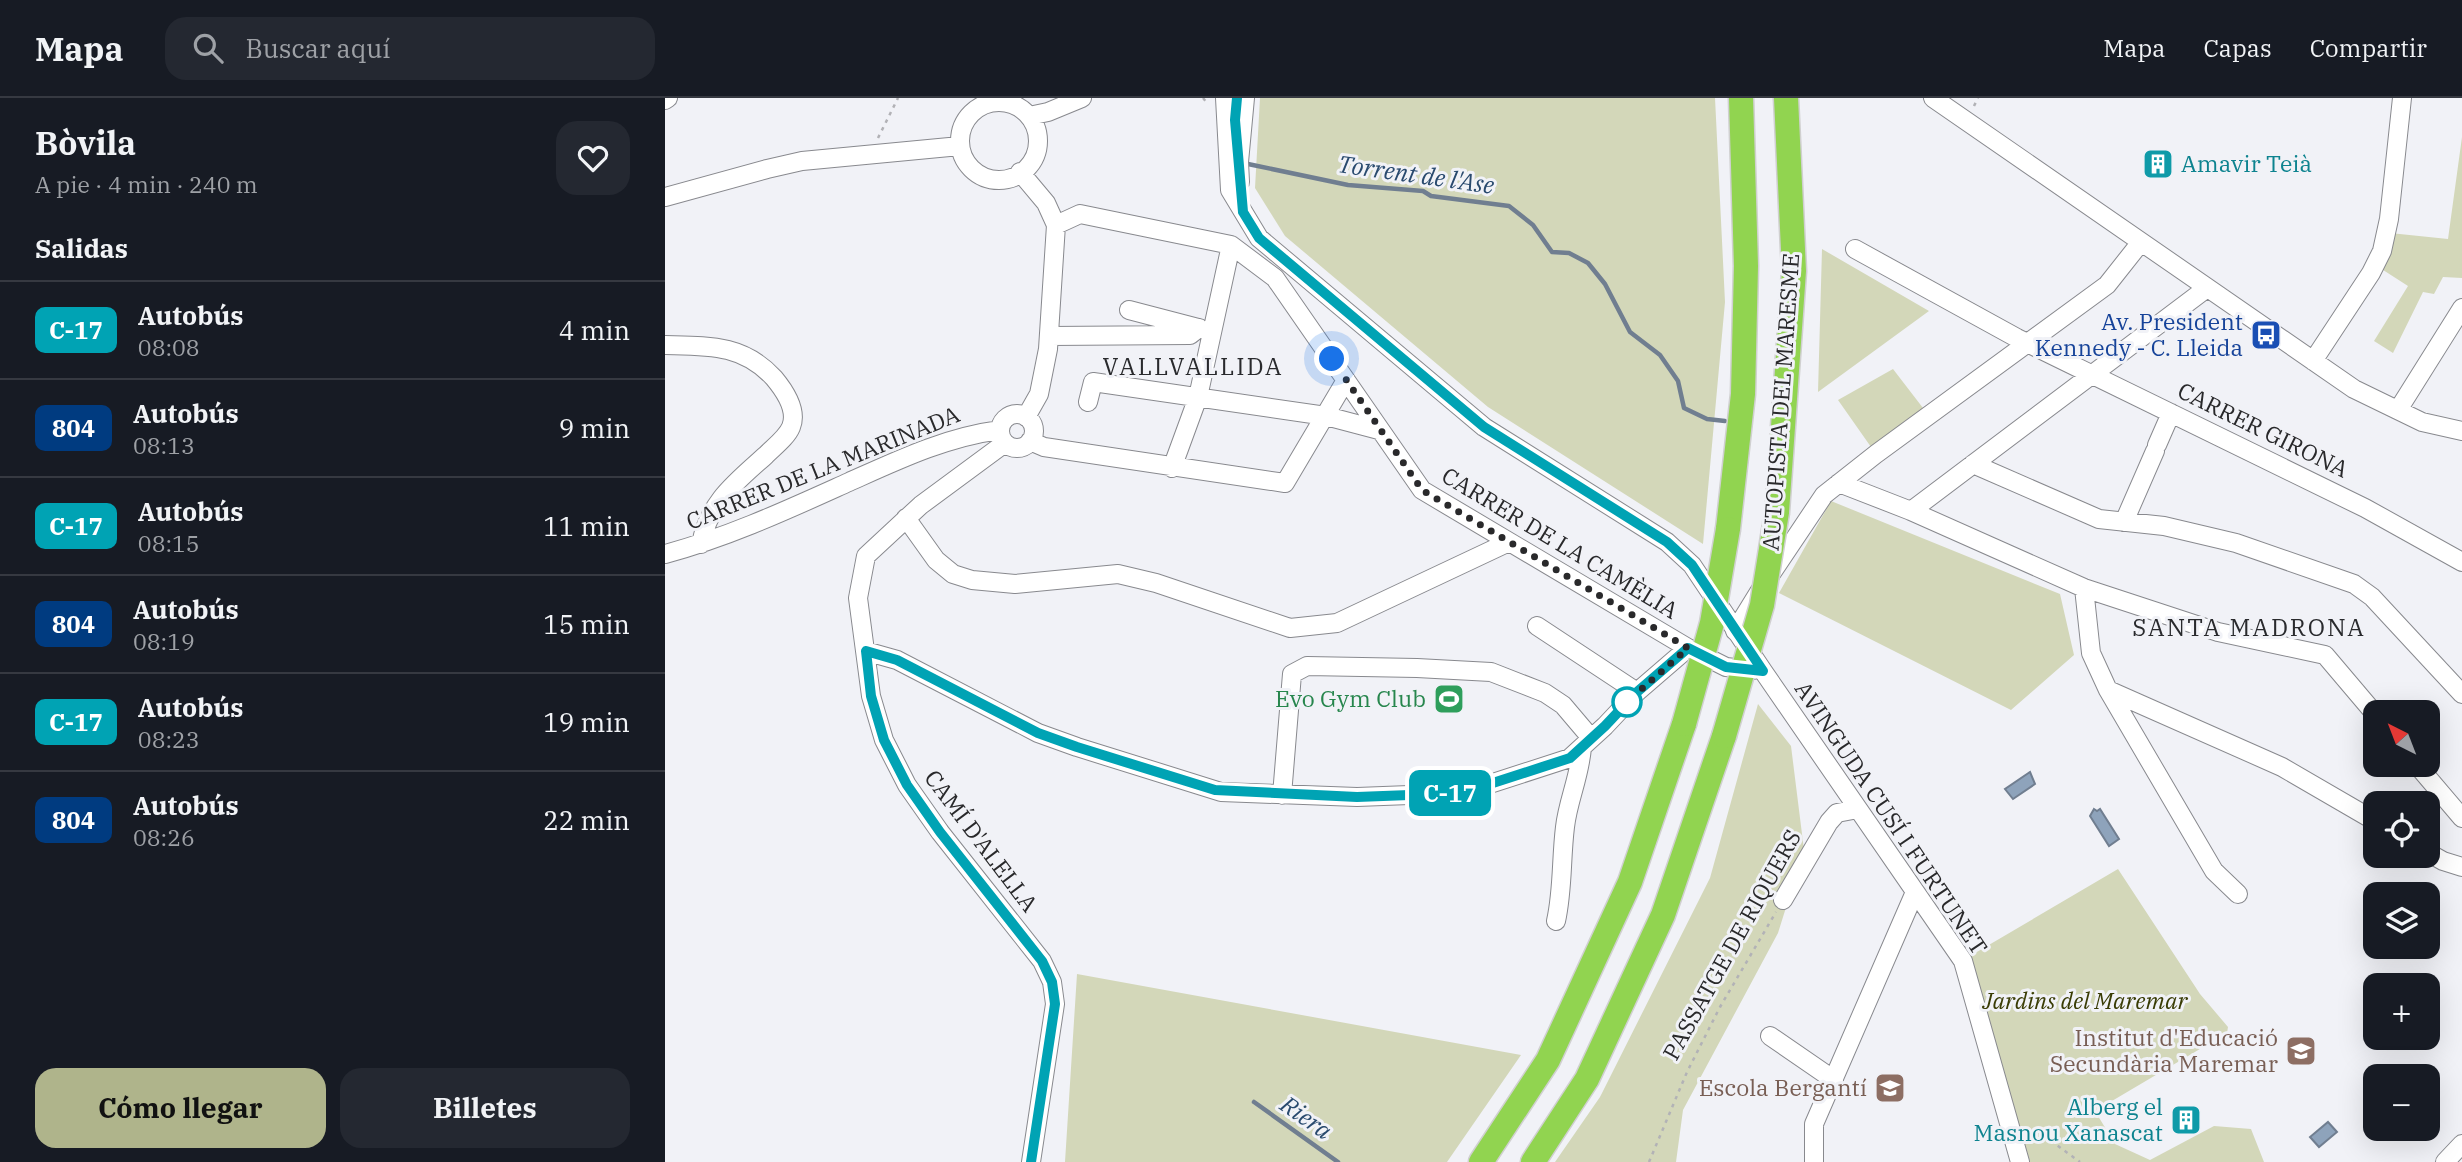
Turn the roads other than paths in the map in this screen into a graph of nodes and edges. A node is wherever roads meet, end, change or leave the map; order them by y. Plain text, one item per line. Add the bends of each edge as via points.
1 (1082, 98) edge
2 (1245, 98) edge
3 (1741, 98) edge
4 (1786, 98) edge
5 (1933, 98) edge
6 (2402, 98) edge
7 (1226, 100) edge
8 (977, 102) edge
9 (1029, 116) junction
10 (960, 146) junction
11 (1239, 162) junction
12 (1020, 173) junction
13 (665, 198) edge
14 (1243, 212) junction
15 (1056, 225) junction
16 (2141, 242) junction
17 (1231, 245) junction
18 (1855, 249) dead end
19 (2207, 288) junction
20 (2462, 309) edge
21 (1129, 310) dead end
22 (1149, 315) junction
23 (1205, 330) junction
24 (1141, 335) junction
25 (1049, 336) junction
26 (2455, 336) edge
27 (2028, 343) junction
28 (665, 345) edge
29 (2313, 361) junction
30 (2093, 374) junction
31 (1346, 380) junction
32 (1199, 397) junction
33 (1088, 402) dead end
34 (2398, 410) junction
35 (2171, 413) junction
36 (1326, 416) junction
37 (1026, 417) junction
38 (1379, 430) junction
39 (2462, 431) edge
40 (1002, 437) junction
41 (1030, 441) junction
42 (1973, 464) junction
43 (1172, 468) junction
44 (1839, 483) junction
45 (1911, 511) junction
46 (907, 518) junction
47 (2124, 522) junction
48 (1509, 542) junction
49 (701, 544) junction
50 (665, 554) edge
51 (2462, 562) edge
52 (2084, 588) junction
53 (1537, 626) dead end
54 (1735, 631) junction
55 (1688, 648) junction
56 (866, 651) junction
57 (1763, 671) junction
58 (2108, 690) junction
59 (1637, 692) junction
60 (2462, 694) edge
61 (2363, 701) edge
62 (1587, 743) junction
63 (2427, 777) edge
64 (1282, 794) junction
65 (1858, 809) junction
66 (2363, 814) edge
67 (2462, 818) edge
68 (2440, 859) edge
69 (2462, 867) edge
70 (1915, 892) junction
71 (2238, 894) dead end
72 (1783, 901) road end
73 (1556, 921) dead end
74 (1770, 1036) dead end
75 (1834, 1080) junction
76 (2462, 1144) edge
77 (1031, 1162) edge
78 (1481, 1162) edge
79 (1533, 1162) edge
80 (1814, 1162) edge
81 (2020, 1162) edge
82 (2445, 1162) edge

1 - 9 street
2 - 11 street
3 - 78 highway, AUTOPISTA DEL MARESME, bridge via 1746,266 1743,381 1728,528 1712,623 1684,724 1630,882 1548,1060
4 - 79 highway, AUTOPISTA DEL MARESME, bridge via 1794,271 1777,512 1762,605 1724,736 1663,915 1587,1080
5 - 16 street
6 - 29 street via 2382,251
7 - 11 street via 1235,120
7 - 14 street, AVINGUDA CUSÍ I FURTUNET via 1230,190
8 - 9 street via 1006,102
8 - 10 street via 964,123
9 - 12 street via 1035,125 1037,147 1034,158
10 - 12 street via 971,168 981,175 1005,179
10 - 13 street via 779,166
11 - 14 street
12 - 15 street via 1046,203
14 - 54 street, AVINGUDA CUSÍ I FURTUNET via 1259,238 1484,427 1667,542 1692,565
15 - 17 street via 1080,214
15 - 25 street
16 - 19 street
16 - 27 street via 2107,285
17 - 23 street
17 - 31 street, CARRER DE LA CAMÈLIA via 1275,278
18 - 27 street, CARRER GIRONA
19 - 29 street
19 - 30 street
20 - 26 street
21 - 22 street
22 - 23 street
22 - 24 street
23 - 24 street via 1190,335
23 - 32 street
24 - 25 street
25 - 37 street via 1039,394
26 - 34 street
27 - 30 street, CARRER GIRONA
27 - 44 street
28 - 49 street via 717,346 745,355 781,386 793,417 780,441 713,509
29 - 34 street via 2354,389
30 - 35 street, CARRER GIRONA
30 - 42 street
31 - 36 street
31 - 38 street, CARRER DE LA CAMÈLIA
32 - 33 street via 1093,382
32 - 36 street
32 - 43 street
34 - 39 street via 2422,422
35 - 47 street
35 - 51 street, CARRER GIRONA via 2365,508
36 - 38 street
36 - 43 street via 1285,483
37 - 40 street via 1004,420
37 - 41 street via 1033,428
38 - 48 street, CARRER DE LA CAMÈLIA via 1422,490
40 - 41 street via 1012,447
40 - 46 street, CAMÍ D'ALELLA
40 - 49 street, CARRER DE LA MARINADA via 969,435 929,448
41 - 43 street
42 - 45 street
42 - 47 street via 2099,519
44 - 45 street
44 - 54 street via 1824,495
45 - 52 street
46 - 48 street via 936,560 953,574 972,580 1015,584 1118,574 1290,628 1337,623
46 - 56 street, CAMÍ D'ALELLA via 866,556 858,598
47 - 60 street via 2236,543 2354,584 2372,597
48 - 55 street, CARRER DE LA CAMÈLIA
49 - 50 street, CARRER DE LA MARINADA
52 - 58 street via 2091,653
52 - 61 street via 2218,632 2325,655
53 - 59 street
54 - 57 street, AVINGUDA CUSÍ I FURTUNET
55 - 57 street, CARRER DE LA CAMÈLIA via 1726,667
55 - 59 street
56 - 64 street via 897,660 1038,733 1077,747 1221,792
56 - 77 street, CAMÍ D'ALELLA via 871,696 884,740 907,785 1042,961 1052,982 1054,1016
57 - 65 street, AVINGUDA CUSÍ I FURTUNET via 1821,768
58 - 66 street via 2282,768
58 - 71 street via 2214,871
59 - 62 street
62 - 64 street via 1570,758 1462,793
62 - 64 street via 1563,705 1491,672 1307,666 1292,674
62 - 73 street via 1565,825
63 - 67 street
65 - 70 street, AVINGUDA CUSÍ I FURTUNET
65 - 72 street, PASSATGE DE RIQUERS via 1837,813 1829,822
68 - 69 street
70 - 75 street
70 - 81 street, AVINGUDA CUSÍ I FURTUNET via 1963,961
74 - 75 street
75 - 80 street via 1814,1124
76 - 82 street

